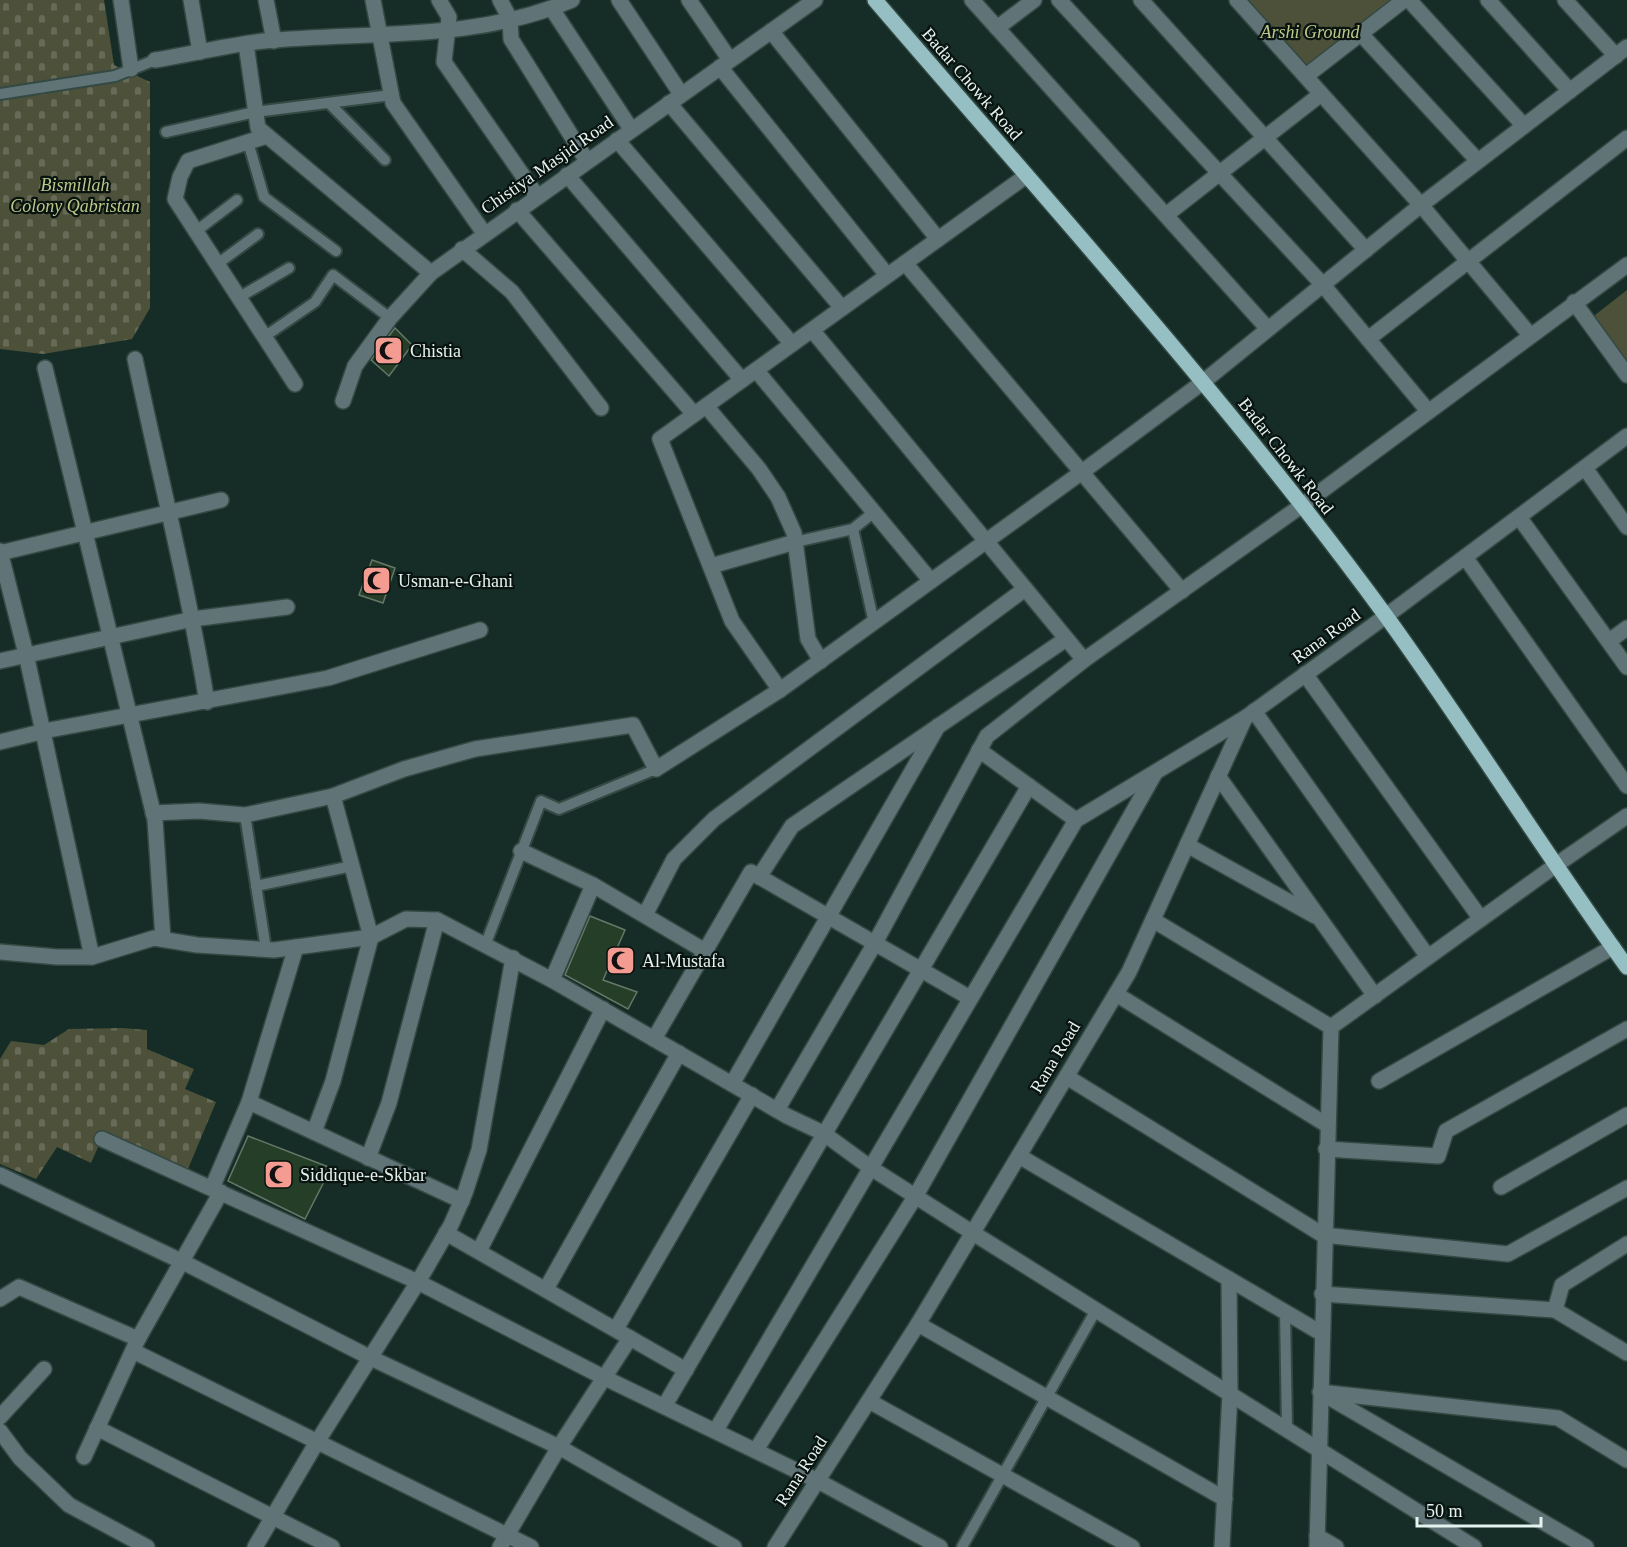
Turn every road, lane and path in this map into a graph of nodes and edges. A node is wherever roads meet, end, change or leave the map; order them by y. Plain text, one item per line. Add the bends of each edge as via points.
1 (121, 0) edge
2 (191, 0) edge
3 (373, 0) edge
4 (439, 0) edge
5 (500, 0) edge
6 (571, 0) edge
7 (619, 0) edge
8 (689, 0) edge
9 (815, 0) edge
10 (875, 0) edge
11 (972, 0) edge
12 (1034, 0) edge
13 (1059, 0) edge
14 (1141, 0) edge
15 (1237, 0) edge
16 (1404, 0) edge
17 (1409, 0) edge
18 (1488, 0) edge
19 (1565, 0) edge
20 (269, 1) edge
21 (552, 9) junction
22 (510, 19) junction
23 (997, 28) junction
24 (448, 31) junction
25 (771, 31) junction
26 (1361, 34) junction
27 (382, 36) junction
28 (274, 41) junction
29 (246, 45) junction
30 (200, 52) junction
31 (1622, 52) edge
32 (155, 60) joint
33 (725, 63) junction
34 (131, 69) junction
35 (1306, 76) junction
36 (1570, 91) junction
37 (0, 94) edge
38 (1322, 94) junction
39 (391, 95) junction
40 (675, 99) junction
41 (329, 103) junction
42 (255, 112) junction
43 (1524, 126) junction
44 (632, 129) junction
45 (166, 132) dead end
46 (267, 136) junction
47 (1265, 138) junction
48 (1627, 138) edge
49 (617, 140) junction
50 (248, 142) junction
51 (385, 159) dead end
52 (587, 161) junction
53 (1478, 161) junction
54 (1220, 173) junction
55 (567, 175) junction
56 (1026, 176) junction
57 (537, 196) junction
58 (237, 200) dead end
59 (1422, 205) junction
60 (517, 210) junction
61 (1166, 215) junction
62 (195, 232) junction
63 (484, 233) junction
64 (258, 234) dead end
65 (938, 238) junction
66 (462, 249) junction
67 (1366, 250) junction
68 (336, 251) dead end
69 (1469, 262) junction
70 (904, 263) junction
71 (216, 265) junction
72 (1627, 265) edge
73 (289, 268) dead end
74 (431, 273) junction
75 (887, 275) junction
76 (1323, 285) junction
77 (238, 298) junction
78 (1574, 302) junction
79 (842, 308) junction
80 (390, 318) junction
81 (1268, 329) junction
82 (812, 330) junction
83 (1530, 335) junction
84 (264, 337) junction
85 (1368, 339) junction
86 (792, 344) junction
87 (135, 359) dead end
88 (45, 368) dead end
89 (756, 370) junction
90 (1627, 375) edge
91 (742, 380) junction
92 (1203, 382) junction
93 (295, 384) dead end
94 (343, 401) dead end
95 (601, 408) dead end
96 (700, 410) junction
97 (1428, 411) junction
98 (1627, 436) edge
99 (1585, 468) junction
100 (1082, 472) junction
101 (221, 500) dead end
102 (1301, 506) junction
103 (874, 512) junction
104 (167, 513) junction
105 (1519, 517) junction
106 (1627, 527) edge
107 (853, 529) junction
108 (84, 531) junction
109 (986, 541) junction
110 (795, 542) junction
111 (0, 552) edge
112 (1465, 557) junction
113 (711, 566) junction
114 (931, 581) junction
115 (1025, 589) junction
116 (1182, 591) junction
117 (287, 607) dead end
118 (1386, 616) junction
119 (193, 620) junction
120 (874, 622) junction
121 (1627, 628) edge
122 (480, 630) dead end
123 (112, 638) junction
124 (1066, 639) junction
125 (1609, 641) junction
126 (26, 654) junction
127 (1084, 660) junction
128 (0, 661) edge
129 (821, 661) junction
130 (1627, 666) edge
131 (1305, 674) junction
132 (780, 690) junction
133 (207, 702) junction
134 (1250, 714) junction
135 (128, 716) junction
136 (938, 726) junction
137 (43, 732) junction
138 (0, 742) edge
139 (979, 750) junction
140 (656, 769) junction
141 (1156, 771) junction
142 (1218, 776) junction
143 (1029, 786) junction
144 (1627, 786) edge
145 (333, 796) junction
146 (153, 813) junction
147 (245, 815) junction
148 (1627, 816) edge
149 (1076, 819) junction
150 (1187, 845) junction
151 (521, 851) junction
152 (1556, 865) junction
153 (352, 866) junction
154 (759, 877) junction
155 (593, 885) junction
156 (256, 886) junction
157 (645, 915) junction
158 (828, 917) junction
159 (1320, 919) junction
160 (1481, 919) junction
161 (437, 920) junction
162 (1153, 920) junction
163 (371, 937) junction
164 (163, 939) junction
165 (486, 943) junction
166 (875, 943) junction
167 (296, 947) junction
168 (1613, 947) junction
169 (266, 949) junction
170 (705, 951) junction
171 (0, 952) edge
172 (92, 957) junction
173 (1428, 957) junction
174 (513, 958) junction
175 (1627, 965) edge
176 (920, 969) junction
177 (552, 980) junction
178 (1116, 994) junction
179 (1375, 996) junction
180 (970, 998) junction
181 (603, 1009) junction
182 (1331, 1027) junction
183 (1627, 1029) edge
184 (654, 1039) junction
185 (679, 1053) junction
186 (1067, 1077) junction
187 (1379, 1081) dead end
188 (732, 1084) junction
189 (752, 1095) junction
190 (249, 1102) junction
191 (777, 1110) junction
192 (1627, 1115) edge
193 (1327, 1125) junction
194 (314, 1132) junction
195 (824, 1133) junction
196 (102, 1139) dead end
197 (1326, 1149) junction
198 (1019, 1156) junction
199 (368, 1158) junction
200 (871, 1168) junction
201 (0, 1175) edge
202 (1501, 1187) dead end
203 (1627, 1188) edge
204 (216, 1190) junction
205 (915, 1197) junction
206 (462, 1201) junction
207 (446, 1233) junction
208 (973, 1233) junction
209 (1323, 1235) junction
210 (1624, 1250) edge
211 (479, 1251) junction
212 (181, 1261) junction
213 (1229, 1279) junction
214 (418, 1282) junction
215 (546, 1289) junction
216 (1322, 1294) junction
217 (0, 1299) edge
218 (1096, 1310) junction
219 (1555, 1310) junction
220 (1285, 1312) junction
221 (918, 1324) junction
222 (616, 1329) junction
223 (1321, 1333) junction
224 (630, 1338) junction
225 (135, 1345) junction
226 (1627, 1353) edge
227 (371, 1358) junction
228 (44, 1370) dead end
229 (686, 1370) junction
230 (605, 1378) junction
231 (1320, 1392) junction
232 (1230, 1393) junction
233 (1046, 1397) junction
234 (869, 1401) junction
235 (665, 1405) junction
236 (0, 1417) edge
237 (97, 1428) junction
238 (1287, 1428) junction
239 (716, 1430) junction
240 (0, 1431) edge
241 (317, 1442) junction
242 (559, 1447) junction
243 (1319, 1448) junction
244 (756, 1450) junction
245 (84, 1457) dead end
246 (1627, 1460) edge
247 (1002, 1473) junction
248 (818, 1481) junction
249 (1225, 1500) junction
250 (273, 1516) junction
251 (504, 1541) edge
252 (1317, 1541) edge
253 (147, 1547) edge
254 (255, 1547) edge
255 (332, 1547) edge
256 (531, 1547) edge
257 (734, 1547) edge
258 (775, 1547) edge
259 (940, 1547) edge
260 (962, 1547) edge
261 (1132, 1547) edge
262 (1222, 1547) edge
263 (1336, 1547) edge
264 (1474, 1547) edge
265 (1586, 1547) edge

1 - 34 street
2 - 30 street
3 - 27 street
4 - 24 street via 449,17
5 - 22 street
6 - 21 street
7 - 40 street
8 - 33 street
9 - 25 street, Chistiya Masjid Road
10 - 56 main road, Badar Chowk Road
11 - 23 street
12 - 23 street
13 - 54 street
14 - 47 street
15 - 35 street
16 - 26 street
17 - 43 street
18 - 36 street
19 - 31 street
20 - 28 street
21 - 22 street
21 - 44 street
22 - 24 street
22 - 52 street via 512,39
23 - 61 street
24 - 27 street
24 - 57 street via 444,62
25 - 33 street, Chistiya Masjid Road
25 - 65 street
26 - 35 street
26 - 53 street
27 - 28 street
27 - 39 street
28 - 29 street
29 - 30 street
29 - 42 street
30 - 32 street
31 - 36 street
32 - 34 lane
33 - 40 street, Chistiya Masjid Road
33 - 75 street
34 - 37 lane via 115,76
35 - 38 street
36 - 43 street
38 - 47 street
38 - 59 street
39 - 41 lane
39 - 63 street
40 - 44 street, Chistiya Masjid Road
40 - 79 street
41 - 42 lane
41 - 51 lane
42 - 45 lane
42 - 46 street via 258,128
43 - 53 street
44 - 49 street, Chistiya Masjid Road
46 - 50 street
46 - 74 street
47 - 54 street
47 - 67 street
48 - 69 street
49 - 52 street, Chistiya Masjid Road
49 - 86 street
50 - 62 street via 188,161 175,199
50 - 68 lane via 264,197
52 - 55 street, Chistiya Masjid Road
53 - 59 street
54 - 61 street
54 - 76 street
55 - 57 street, Chistiya Masjid Road
55 - 91 street
56 - 65 street
56 - 92 main road, Badar Chowk Road
57 - 60 street, Chistiya Masjid Road
58 - 62 lane
59 - 67 street
59 - 69 street
60 - 63 street, Chistiya Masjid Road
60 - 96 street
61 - 81 street
62 - 71 street
63 - 66 street, Chistiya Masjid Road
64 - 71 lane
65 - 70 street
66 - 74 street, Chistiya Masjid Road
66 - 95 street via 512,292
67 - 76 street
69 - 83 street
69 - 85 street
70 - 75 street
70 - 100 street
71 - 77 street
72 - 78 street
73 - 77 lane
74 - 80 street, Chistiya Masjid Road
75 - 79 street
76 - 81 street
76 - 85 street
77 - 84 street
78 - 83 street
78 - 90 street
79 - 82 street
80 - 84 lane via 333,275 315,302
80 - 94 street, Chistiya Masjid Road via 355,366
81 - 92 street
82 - 86 street
82 - 109 street
83 - 97 street
84 - 93 street
85 - 97 street
86 - 89 street
87 - 104 street
88 - 108 street
89 - 91 street
89 - 103 street
91 - 96 street
92 - 100 street
92 - 102 main road, Badar Chowk Road
96 - 110 street via 766,478 778,497
96 - 113 street via 660,439
97 - 102 street
98 - 99 street, Rana Road
99 - 105 street, Rana Road
99 - 106 street
100 - 109 street
100 - 116 street
101 - 104 street
102 - 116 street
102 - 118 main road, Badar Chowk Road
103 - 107 lane
103 - 114 street
104 - 108 street
104 - 119 street
105 - 112 street, Rana Road
105 - 125 street
107 - 110 lane
107 - 120 lane
108 - 111 street
108 - 123 street
109 - 114 street
109 - 115 street
110 - 113 street
110 - 129 street via 808,639
111 - 126 street
112 - 118 street, Rana Road
112 - 144 street
113 - 132 street via 732,621
114 - 120 street
115 - 124 street
115 - 157 street via 714,819 674,860
116 - 127 street
117 - 119 street
118 - 131 street, Rana Road
118 - 152 main road, Badar Chowk Road
119 - 123 street
119 - 133 street
120 - 129 street
121 - 125 street
122 - 133 street via 328,678
123 - 126 street
123 - 135 street
124 - 127 street
124 - 136 street
125 - 130 street
126 - 128 street
126 - 137 street
127 - 139 street via 987,736
129 - 132 street
131 - 134 street, Rana Road
131 - 160 street
132 - 140 street
133 - 135 street
134 - 141 street
134 - 142 street, Rana Road
134 - 173 street
135 - 137 street
135 - 146 street
136 - 154 street via 792,826
136 - 158 street
137 - 138 street
137 - 172 street
139 - 143 street
139 - 166 street
140 - 145 street via 633,725 475,749 405,768
140 - 151 lane via 559,809 541,801
141 - 149 street
141 - 205 street
142 - 150 street, Rana Road
142 - 159 street
143 - 149 street
143 - 176 street
145 - 147 street
145 - 153 street
146 - 147 street
146 - 164 street
147 - 156 lane
148 - 152 street
149 - 180 street
150 - 159 street
150 - 162 street, Rana Road
151 - 155 street
151 - 165 lane
152 - 160 street
152 - 168 main road, Badar Chowk Road
153 - 156 lane
153 - 163 street
154 - 158 street
154 - 170 street via 751,872
155 - 157 street
155 - 177 street
156 - 169 lane
157 - 170 street
158 - 166 street
158 - 188 street
159 - 179 street
160 - 173 street
161 - 163 street via 406,919
161 - 165 street
161 - 199 street via 389,1103
162 - 178 street, Rana Road
162 - 182 street
163 - 167 street
163 - 194 street via 333,1081
164 - 169 street
164 - 172 street via 154,938
165 - 174 street
166 - 176 street
166 - 191 street
167 - 169 street
167 - 190 street
168 - 175 main road, Badar Chowk Road
168 - 187 street
170 - 184 street
171 - 172 street
173 - 179 street
174 - 177 street
174 - 206 street via 479,1150
176 - 180 street
176 - 195 street
177 - 181 street
178 - 186 street, Rana Road
178 - 193 street
179 - 182 street
180 - 200 street
181 - 184 street
181 - 211 street
182 - 193 street
183 - 197 street via 1446,1131 1438,1156
184 - 185 street
185 - 188 street
185 - 215 street
186 - 198 street, Rana Road
186 - 209 street
188 - 189 street
189 - 191 street
189 - 222 street
190 - 194 street
190 - 204 street
191 - 195 street
192 - 202 street
193 - 197 street
194 - 199 street
195 - 200 street
195 - 229 street
196 - 204 street
197 - 209 street
198 - 208 street, Rana Road
198 - 213 street
199 - 206 street
200 - 205 street
200 - 239 street
201 - 212 street
203 - 209 street via 1508,1254
204 - 212 street
204 - 214 street
205 - 208 street
205 - 244 street
206 - 207 street
207 - 211 street
207 - 214 street
208 - 218 street
208 - 221 street, Rana Road
209 - 216 street
210 - 219 street via 1562,1285
211 - 215 street
212 - 225 street
212 - 227 street
213 - 220 street
213 - 232 street
214 - 227 street
214 - 230 street
215 - 222 street
216 - 219 street
216 - 223 street
217 - 225 street via 19,1287
218 - 232 street
218 - 233 lane
219 - 226 street
220 - 223 street
220 - 238 lane
221 - 233 street
221 - 234 street, Rana Road
222 - 224 street
223 - 231 street
224 - 229 street
224 - 230 street
225 - 237 street
225 - 241 street
227 - 241 street
227 - 242 street
228 - 236 street
229 - 235 street
230 - 235 street
230 - 242 street
231 - 243 street
231 - 246 street via 1558,1418
231 - 265 street
232 - 238 street
232 - 249 street
233 - 247 lane
233 - 249 street
234 - 247 street
234 - 248 street, Rana Road
235 - 239 street
237 - 245 street
237 - 250 street
238 - 243 street
239 - 244 street
240 - 253 street via 20,1458 69,1504
241 - 250 street
241 - 251 street
242 - 251 street
242 - 257 street
243 - 252 street
243 - 264 street
244 - 248 street
247 - 260 lane
247 - 261 street
248 - 258 street, Rana Road
248 - 259 street
249 - 262 street
250 - 254 street
250 - 255 street
251 - 256 street
252 - 263 street

